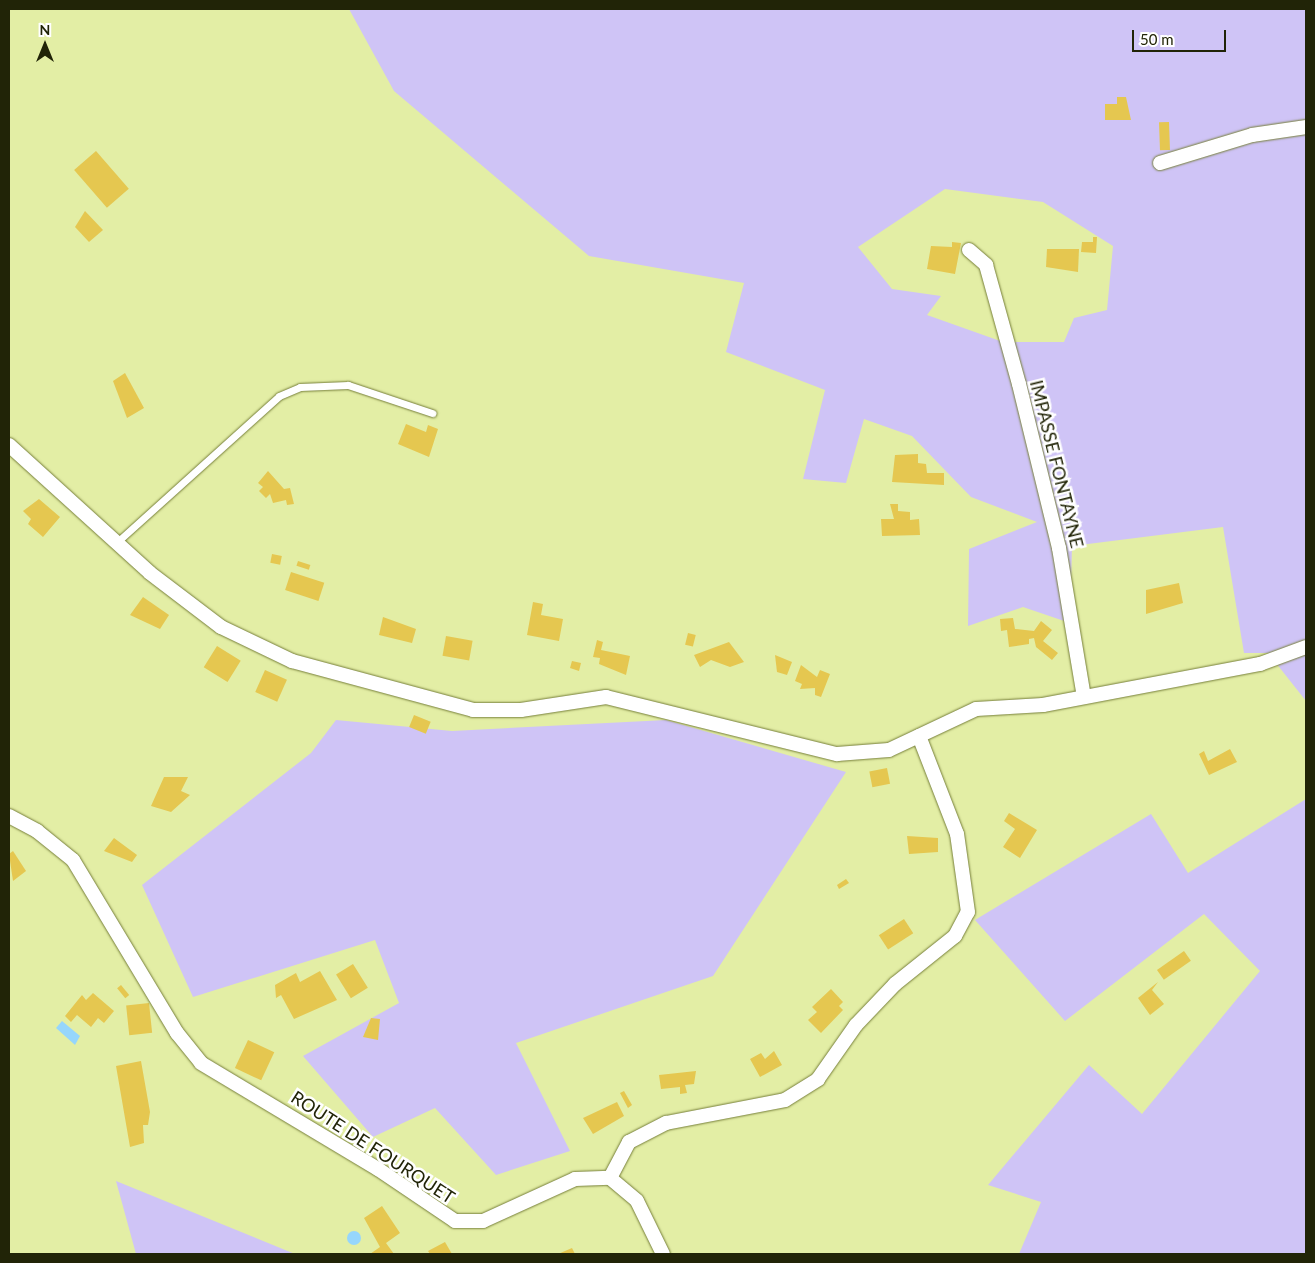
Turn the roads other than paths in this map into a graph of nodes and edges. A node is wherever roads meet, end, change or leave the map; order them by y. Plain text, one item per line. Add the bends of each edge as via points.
1 (1306, 127) edge
2 (1160, 163) dead end
3 (968, 250) dead end
4 (432, 413) dead end
5 (9, 445) edge
6 (116, 543) junction
7 (1306, 647) edge
8 (1084, 698) junction
9 (918, 736) junction
10 (9, 816) edge
11 (610, 1178) junction
12 (663, 1254) edge

1 - 2 street via 1252,135
3 - 8 street, IMPASSE FONTAYNE via 986,265 1019,384 1059,548
4 - 6 lane via 348,385 300,388 279,396
5 - 6 street
6 - 9 street via 221,627 292,661 473,710 521,710 606,698 837,754 889,750
7 - 8 street via 1260,664
8 - 9 street via 976,709
9 - 11 street via 957,834 968,912 955,936 895,984 856,1025 818,1079 785,1100 666,1123 629,1142
10 - 11 street, ROUTE DE FOURQUET via 37,831 73,860 177,1033 201,1063 378,1169 454,1221 483,1221 575,1179
11 - 12 street via 637,1201

